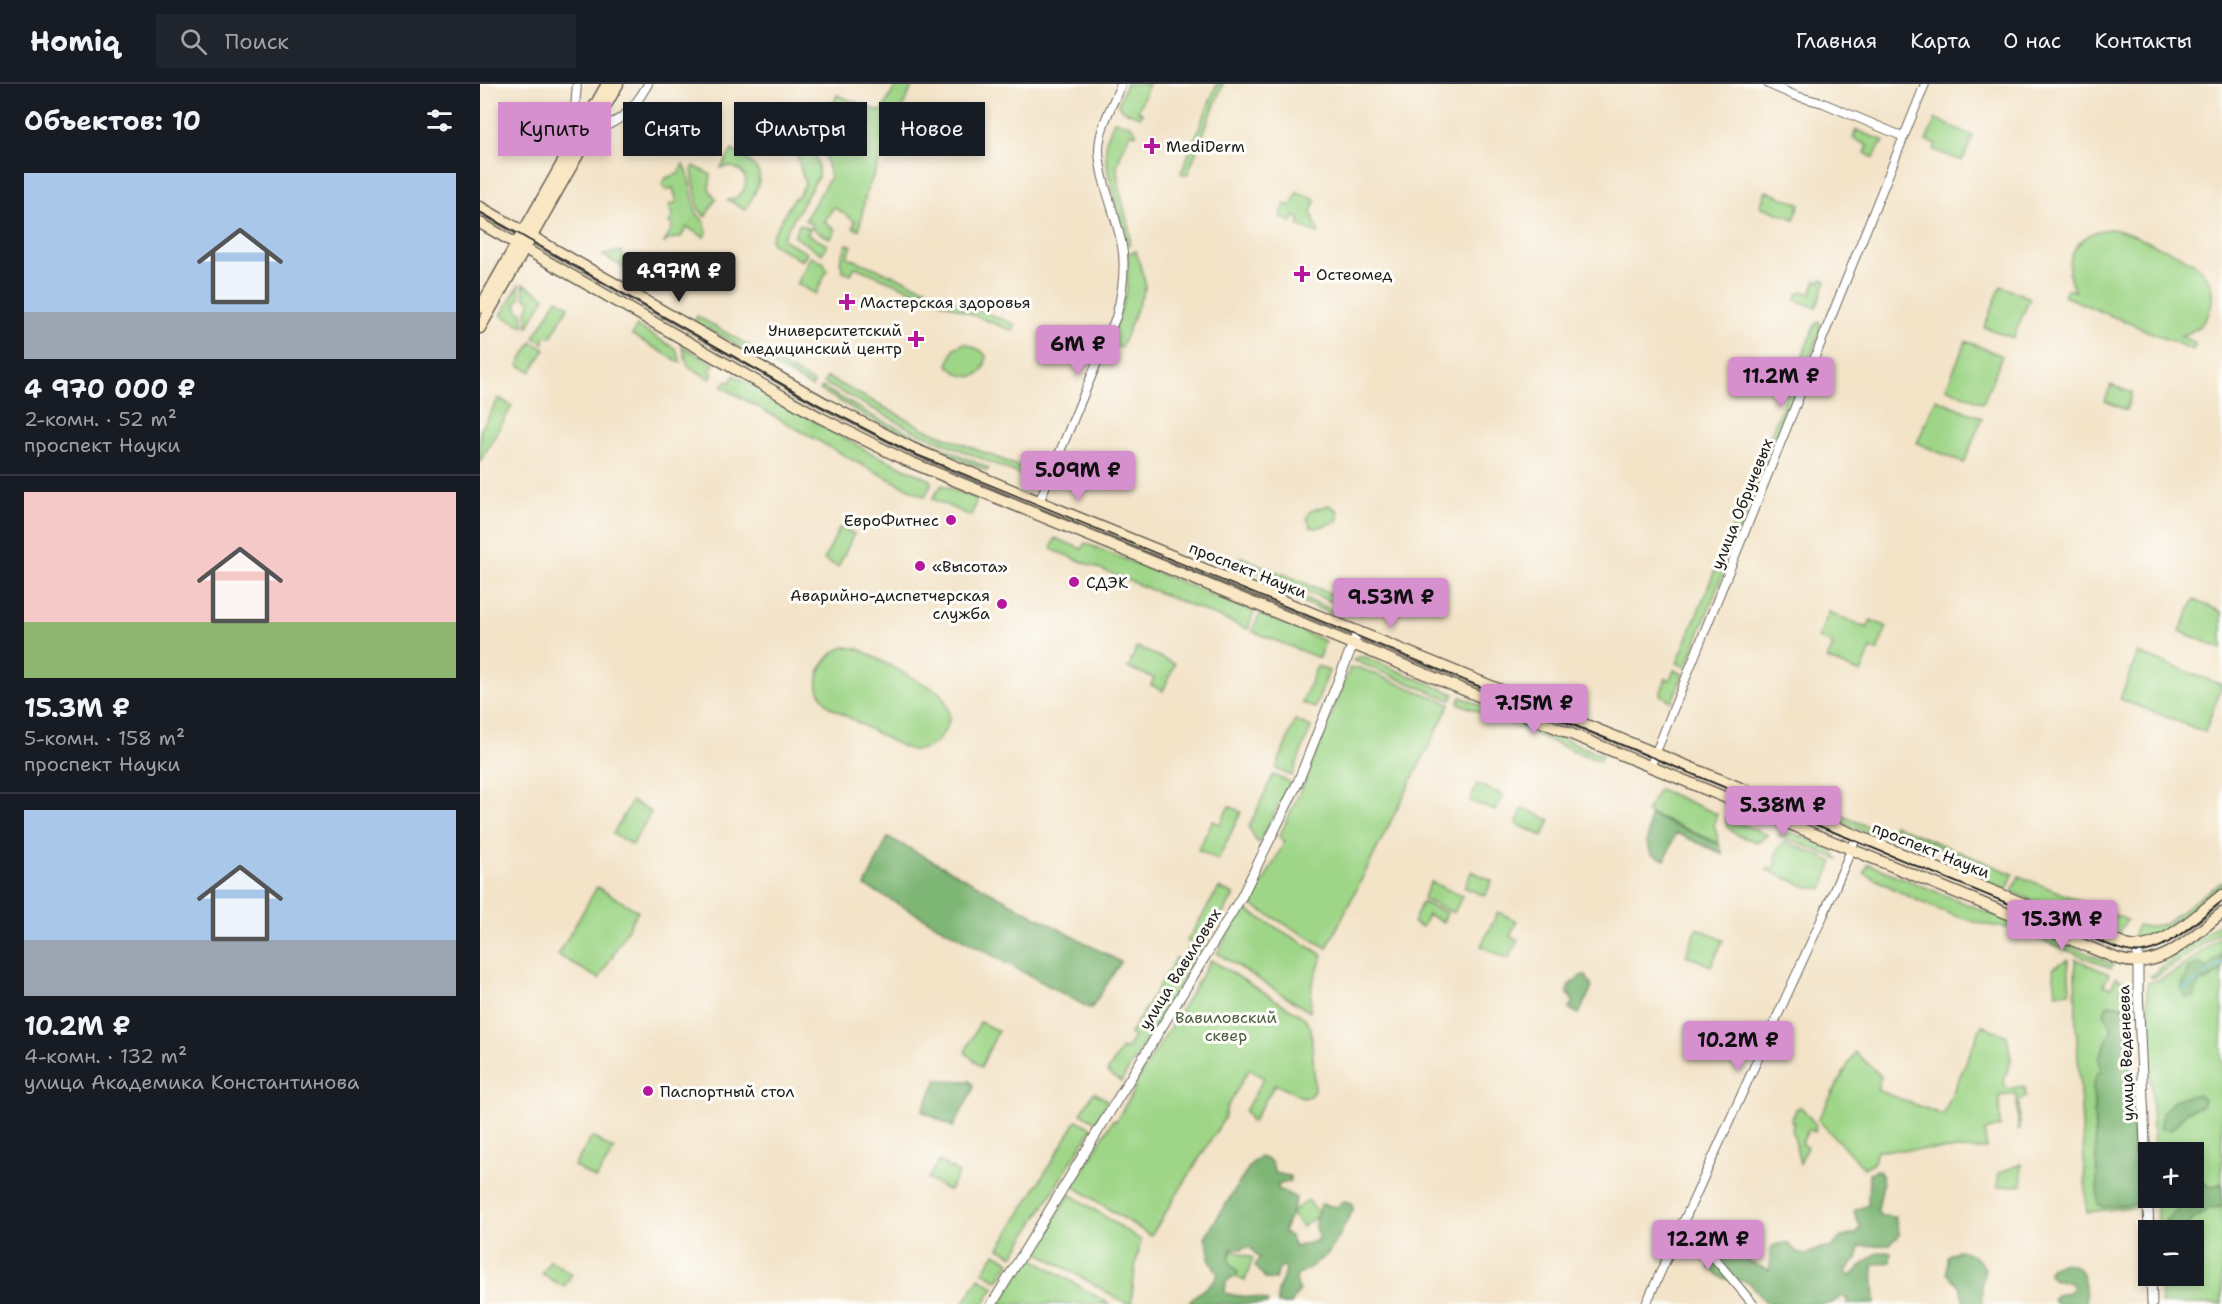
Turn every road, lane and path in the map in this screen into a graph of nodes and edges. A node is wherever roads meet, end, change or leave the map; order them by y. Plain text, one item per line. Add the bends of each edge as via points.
1 (577, 84) edge
2 (607, 84) edge
3 (618, 84) edge
4 (648, 84) edge
5 (1121, 84) edge
6 (1768, 84) edge
7 (1925, 84) edge
8 (576, 102) edge
9 (599, 102) edge
10 (606, 102) edge
11 (611, 124) edge
12 (1904, 137) junction
13 (571, 156) edge
14 (480, 207) edge
15 (480, 223) edge
16 (527, 233) junction
17 (520, 246) junction
18 (480, 308) edge
19 (480, 328) edge
20 (1039, 502) junction
21 (1358, 631) junction
22 (1352, 645) junction
23 (1656, 753) junction
24 (1650, 767) junction
25 (1857, 836) junction
26 (1851, 850) junction
27 (2222, 895) edge
28 (2222, 913) edge
29 (2138, 948) junction
30 (2138, 964) junction
31 (2149, 1220) edge
32 (1683, 1221) junction
33 (2151, 1286) edge
34 (992, 1304) edge
35 (1646, 1304) edge
36 (1753, 1304) edge
37 (2152, 1304) edge

1 - 8 street
2 - 9 main road
3 - 10 main road
4 - 11 street via 635,107
5 - 20 street via 1099,147 1123,252 1123,292
6 - 12 street
7 - 12 street, улица Обручевых
12 - 23 street, улица Обручевых
13 - 16 main road
14 - 16 main road, проспект Науки
15 - 17 main road, проспект Науки
16 - 17 main road
16 - 20 main road, проспект Науки via 838,411 912,448
17 - 18 main road
17 - 19 main road
17 - 22 main road, проспект Науки via 819,417 896,456
20 - 21 main road, проспект Науки
21 - 22 street, улица Вавиловых
21 - 23 main road, проспект Науки
22 - 24 main road, проспект Науки
22 - 34 street, улица Вавиловых via 1298,782 1242,896
23 - 24 street, улица Обручевых
23 - 25 main road, проспект Науки
24 - 26 main road, проспект Науки
25 - 26 street
25 - 29 main road, проспект Науки
26 - 30 main road, проспект Науки
26 - 32 street
27 - 29 main road via 2163,940
28 - 30 main road via 2166,955
29 - 30 street, улица Веденеева
30 - 31 street, улица Веденеева
32 - 35 street
32 - 36 street
33 - 37 street

